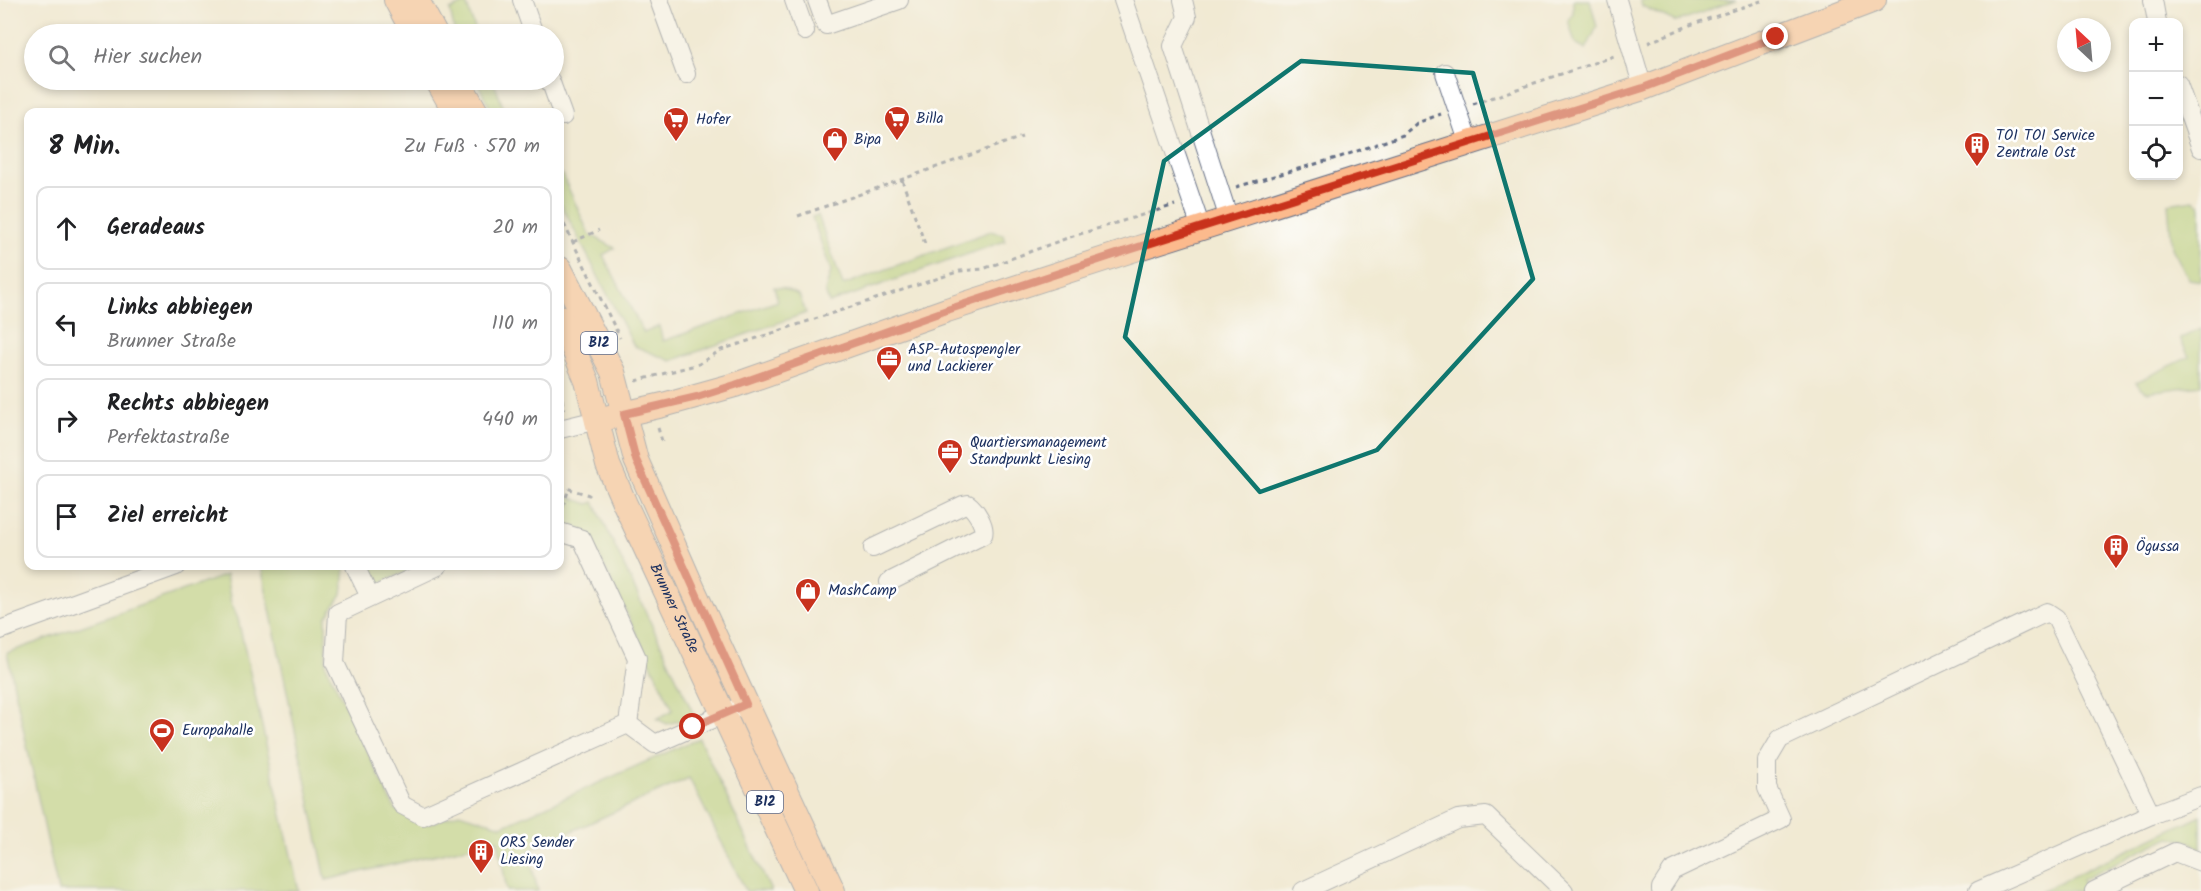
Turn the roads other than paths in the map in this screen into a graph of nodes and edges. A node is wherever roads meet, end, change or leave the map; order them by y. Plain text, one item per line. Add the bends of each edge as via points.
1 (522, 0) edge
2 (659, 0) edge
3 (794, 0) edge
4 (817, 0) edge
5 (1123, 0) edge
6 (1182, 0) edge
7 (1617, 0) edge
8 (1874, 0) edge
9 (2153, 0) edge
10 (892, 1) edge
11 (407, 2) edge
12 (2156, 18) edge
13 (412, 24) edge
14 (426, 24) edge
15 (530, 24) edge
16 (806, 31) dead end
17 (1445, 73) dead end
18 (686, 74) dead end
19 (1643, 88) junction
20 (443, 90) edge
21 (464, 90) edge
22 (554, 90) edge
23 (2183, 90) edge
24 (2194, 104) edge
25 (453, 108) edge
26 (474, 108) edge
27 (560, 108) edge
28 (1469, 144) junction
29 (2201, 148) edge
30 (1229, 219) junction
31 (1201, 228) junction
32 (564, 277) edge
33 (564, 326) edge
34 (624, 414) junction
35 (597, 420) junction
36 (564, 428) edge
37 (564, 533) edge
38 (873, 548) dead end
39 (165, 570) edge
40 (357, 570) edge
41 (429, 570) edge
42 (890, 582) dead end
43 (370, 597) junction
44 (0, 630) edge
45 (746, 704) junction
46 (723, 714) junction
47 (628, 724) junction
48 (2201, 796) edge
49 (2151, 815) junction
50 (2201, 862) edge
51 (806, 891) edge
52 (833, 891) edge
53 (1303, 891) edge
54 (1564, 891) edge
55 (1661, 891) edge
56 (1978, 891) edge
57 (2094, 891) edge

1 - 15 street
2 - 18 street
3 - 16 street
4 - 10 street via 826,25
5 - 31 street
6 - 30 street via 1187,17 1173,46
7 - 19 street
8 - 19 main road
9 - 12 street
11 - 13 main road
11 - 14 main road
17 - 28 street
19 - 28 main road
20 - 25 main road
21 - 26 main road
22 - 27 street
23 - 24 street
24 - 29 street
28 - 30 main road
30 - 31 main road
31 - 34 main road via 735,385
32 - 34 main road, Brunner Straße / B12 via 613,372
33 - 35 main road, Brunner Straße / B12 via 587,381
34 - 35 main road
34 - 45 main road, Brunner Straße / B12 via 636,460
35 - 36 street
35 - 46 main road, Brunner Straße / B12 via 608,465
37 - 47 street via 582,539 637,658
38 - 42 street via 968,504 984,528 983,535
39 - 44 street
40 - 43 street
41 - 43 street
43 - 47 street via 338,613 335,663 402,805 423,816
45 - 46 street
45 - 52 main road, Brunner Straße / B12
46 - 47 street via 655,744
46 - 51 main road, Brunner Straße / B12
48 - 49 street
49 - 55 street via 2056,618 2047,612 1780,739 1767,761 1767,788 1781,819 1672,871
49 - 56 street
50 - 57 street via 2175,852
53 - 54 street via 1458,819 1486,816

